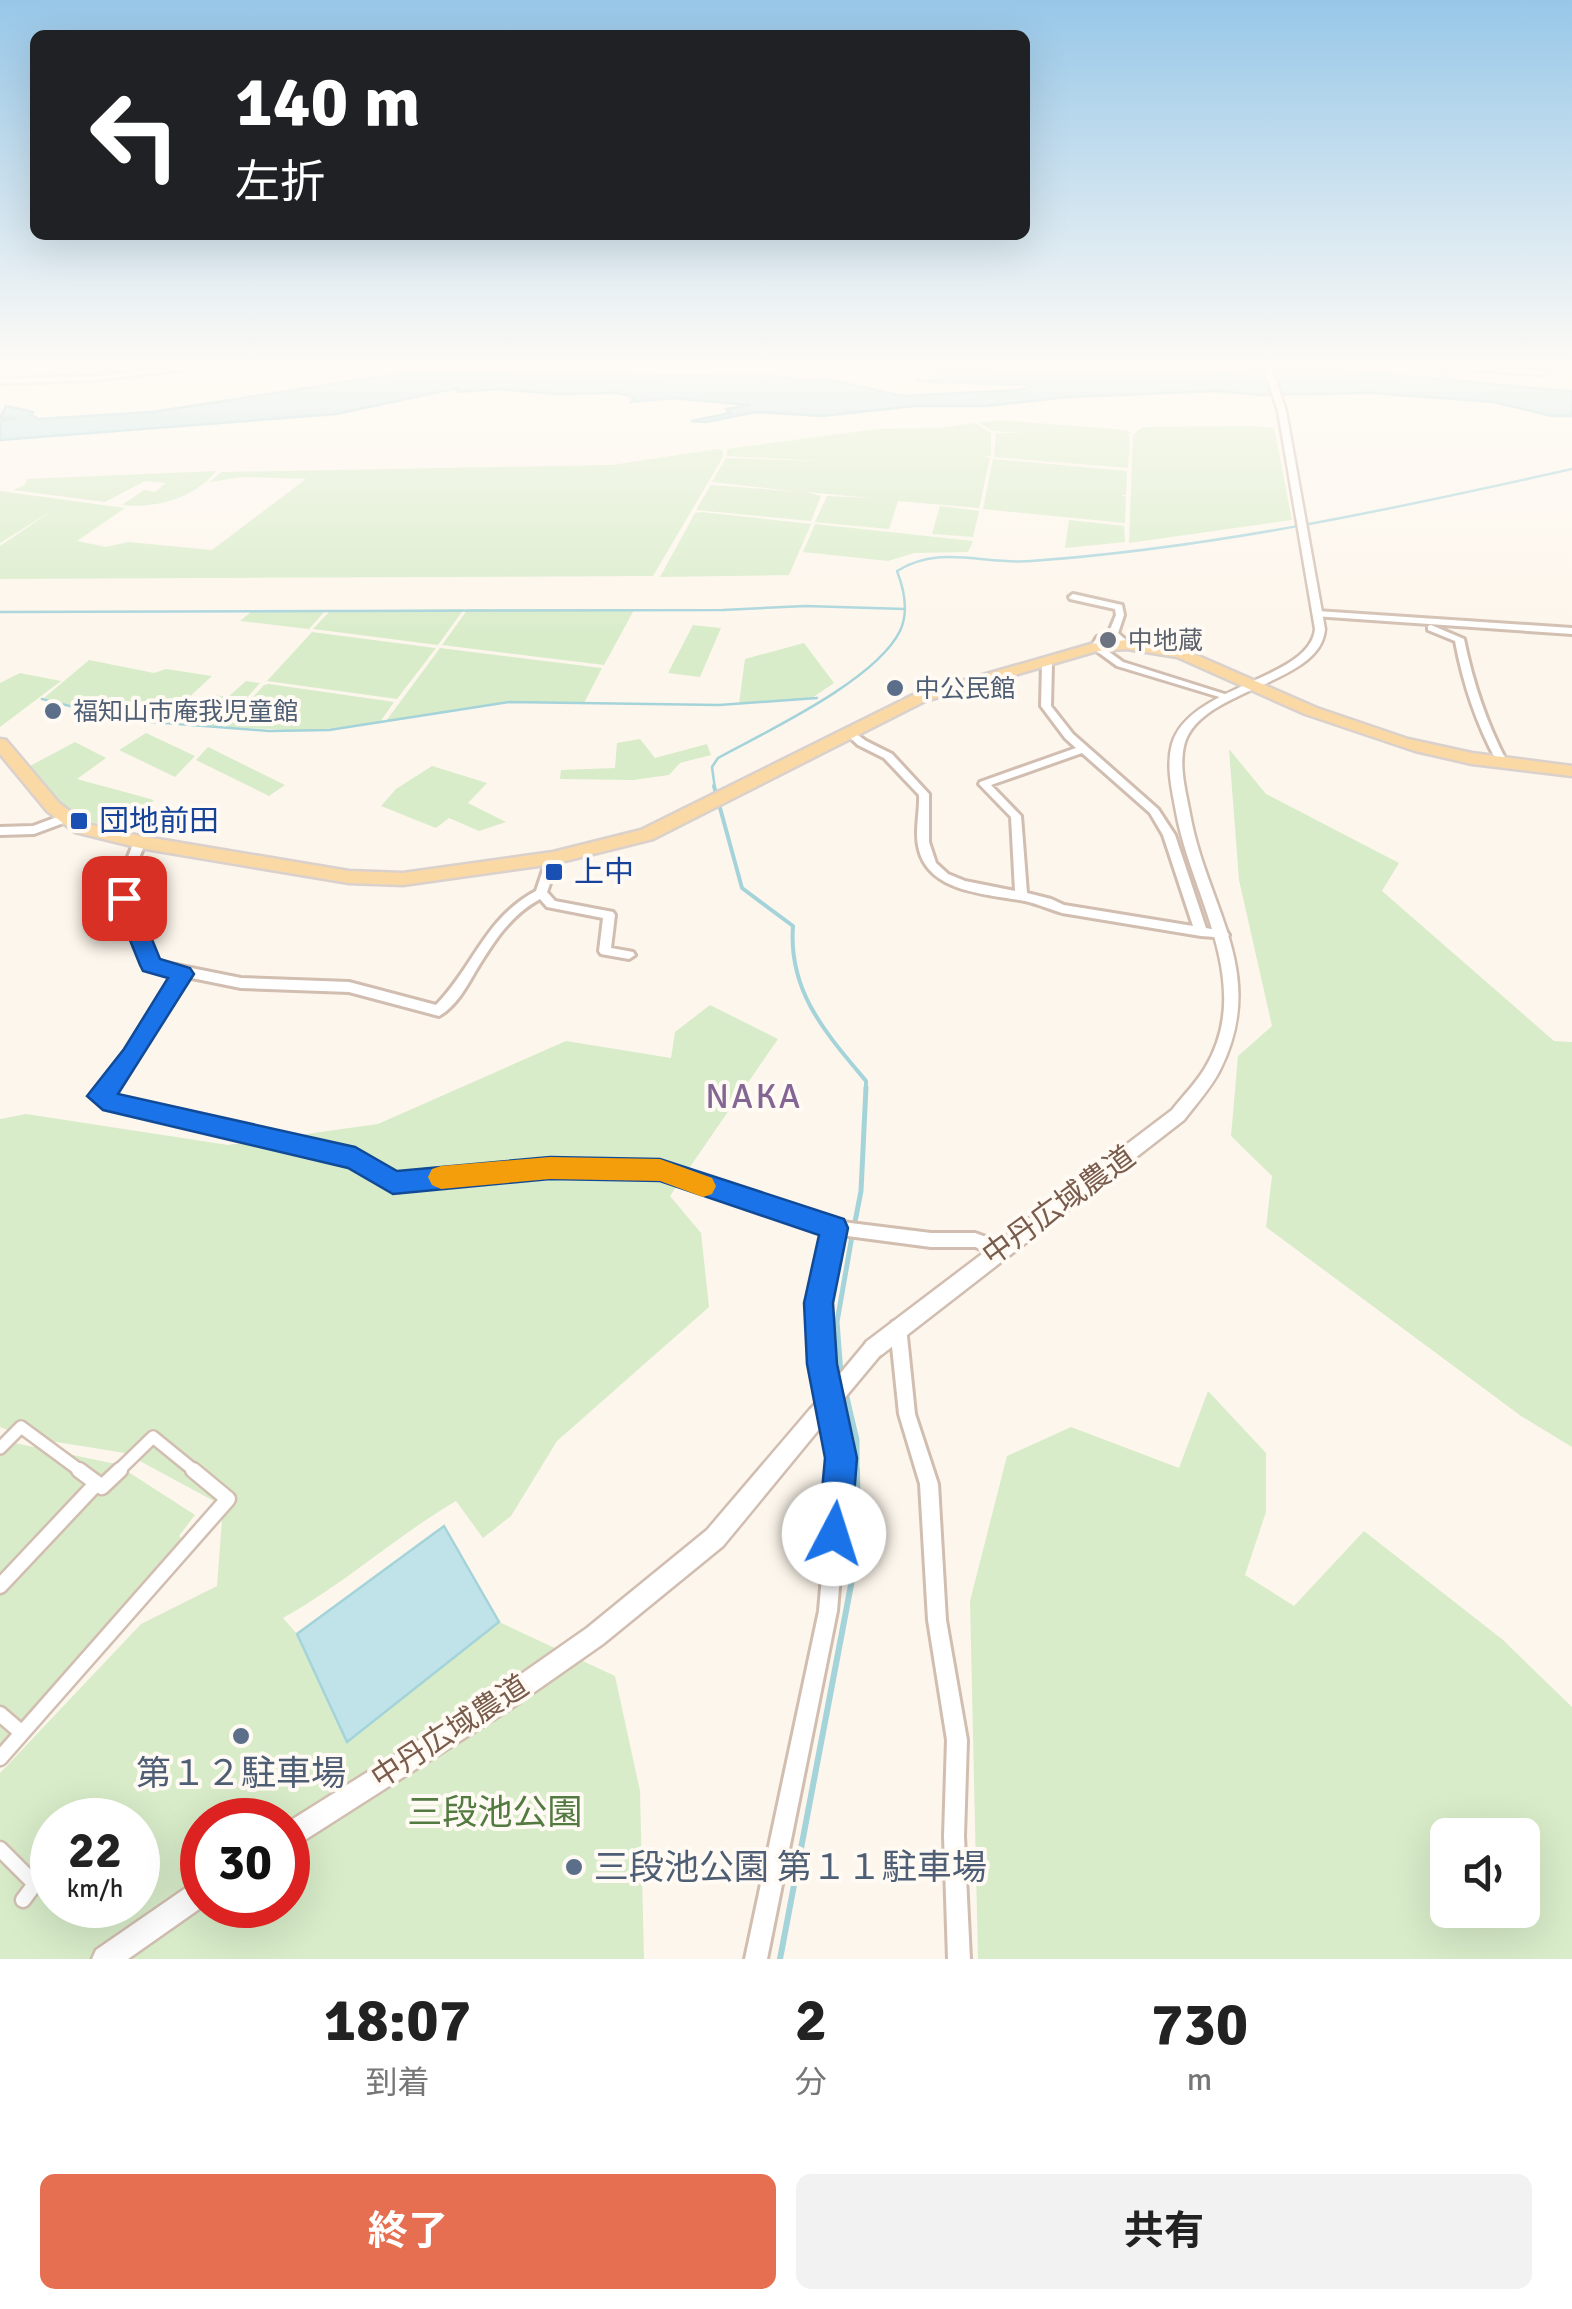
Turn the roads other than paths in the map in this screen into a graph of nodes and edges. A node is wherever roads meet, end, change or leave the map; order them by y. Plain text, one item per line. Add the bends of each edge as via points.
1 (1290, 457) edge
2 (1073, 597) dead end
3 (1317, 612) junction
4 (1392, 619) junction
5 (1572, 631) edge
6 (1119, 639) junction
7 (1096, 647) junction
8 (1047, 662) junction
9 (1253, 686) junction
10 (1230, 697) junction
11 (849, 732) junction
12 (0, 744) edge
13 (1083, 749) junction
14 (1502, 762) junction
15 (1572, 771) edge
16 (65, 818) junction
17 (0, 831) edge
18 (140, 842) junction
19 (553, 858) junction
20 (541, 893) junction
21 (1020, 895) junction
22 (1201, 932) junction
23 (1223, 935) junction
24 (629, 956) dead end
25 (182, 974) junction
26 (834, 1228) junction
27 (1000, 1249) junction
28 (898, 1326) junction
29 (0, 1448) edge
30 (96, 1485) junction
31 (0, 1586) edge
32 (0, 1714) edge
33 (22, 1733) junction
34 (0, 1758) edge
35 (310, 1822) edge
36 (0, 1850) edge
37 (22, 1900) dead end
38 (180, 1907) edge
39 (104, 1959) edge
40 (756, 1959) edge
41 (959, 1959) edge

1 - 3 street
2 - 6 street via 1119,607
3 - 4 street
3 - 9 street, 中丹広域農道 via 1319,640 1312,649
4 - 5 street
4 - 14 street via 1459,639 1477,718
6 - 7 main road
6 - 9 main road via 1168,647
7 - 8 main road
7 - 10 street via 1120,664
8 - 11 main road via 918,698
8 - 13 street via 1046,706
9 - 10 street, 中丹広域農道
9 - 14 main road via 1427,748
10 - 23 street, 中丹広域農道 via 1180,738 1176,766 1180,802
11 - 19 main road via 646,835
11 - 21 street via 888,756 924,794 924,850 943,876
12 - 16 main road
13 - 21 street via 984,784 1016,816
13 - 22 street via 1154,812 1168,834
14 - 15 main road
16 - 17 street via 34,830
16 - 18 main road
18 - 19 main road via 378,880
18 - 25 street via 124,882 127,907 151,965
19 - 20 street
20 - 24 street via 551,904 609,915 605,951
20 - 25 street via 519,902 497,927 461,991 439,1011 349,987
21 - 22 street via 1046,898 1062,909
22 - 23 street
23 - 27 street, 中丹広域農道 via 1234,980 1232,1024 1200,1091 1144,1143
25 - 26 street via 99,1096 355,1158 393,1183 550,1168 660,1170
26 - 27 street via 975,1240
26 - 40 street via 818,1303 841,1458 828,1611
27 - 28 street, 中丹広域農道
28 - 35 street, 中丹広域農道, bridge via 715,1538 596,1636
28 - 41 street via 907,1414 929,1484 937,1620 957,1740
29 - 30 street via 21,1427
30 - 31 street
30 - 33 street via 102,1488 153,1436 228,1498
32 - 33 street
33 - 34 street
36 - 37 street via 35,1884
38 - 39 street

